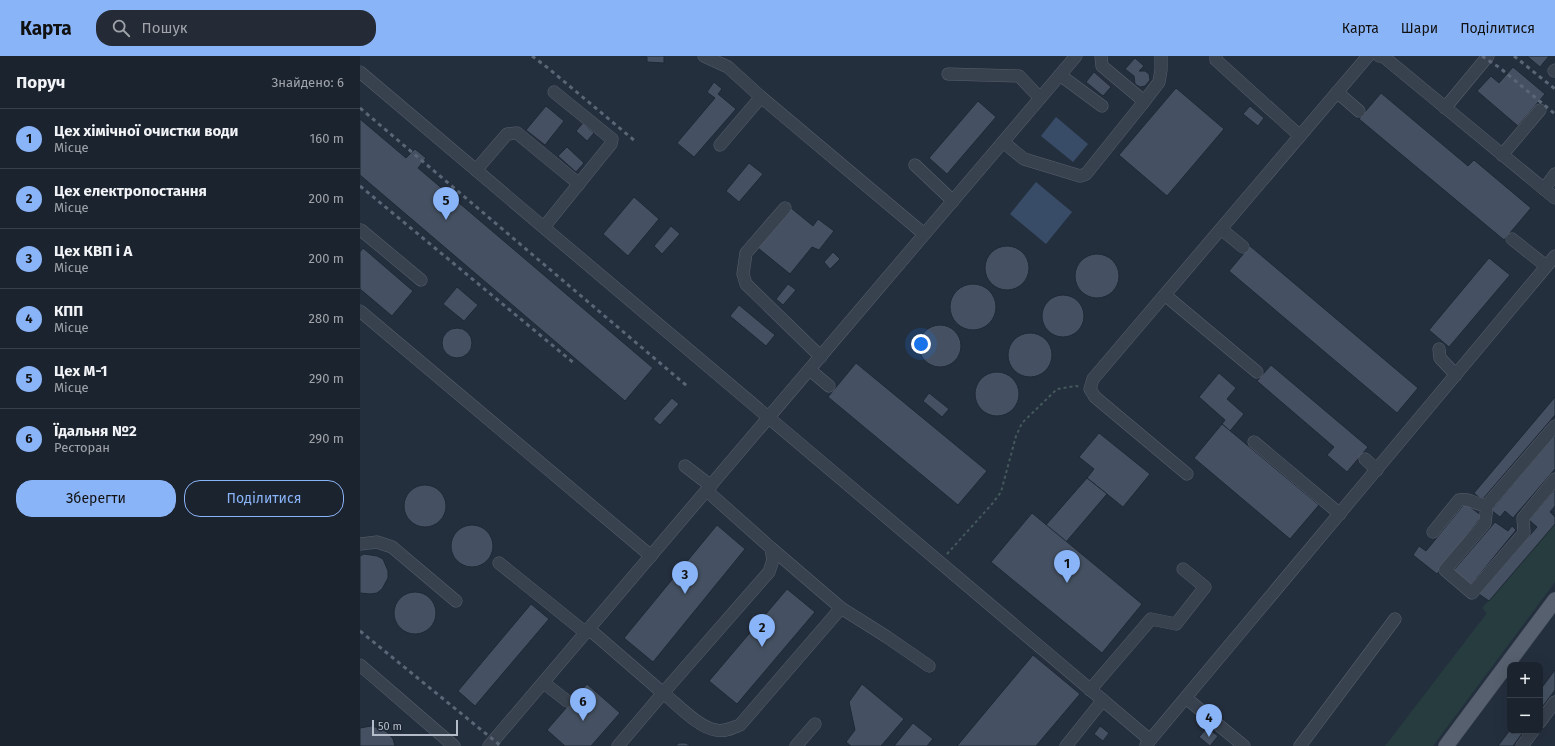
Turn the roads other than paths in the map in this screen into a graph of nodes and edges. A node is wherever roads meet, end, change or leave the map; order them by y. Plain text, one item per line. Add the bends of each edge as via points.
1 (704, 56) edge
2 (1076, 56) edge
3 (1101, 56) edge
4 (1161, 56) edge
5 (1216, 56) edge
6 (1368, 56) edge
7 (1379, 56) edge
8 (1488, 56) edge
9 (360, 72) edge
10 (948, 74) dead end
11 (1060, 75) junction
12 (554, 92) dead end
13 (1337, 92) junction
14 (761, 97) junction
15 (1040, 98) junction
16 (1143, 103) junction
17 (1102, 106) dead end
18 (1445, 108) junction
19 (1540, 110) dead end
20 (1359, 111) dead end
21 (1300, 136) junction
22 (1003, 142) junction
23 (720, 145) dead end
24 (1502, 155) junction
25 (915, 165) dead end
26 (476, 170) junction
27 (1555, 174) edge
28 (579, 184) junction
29 (1544, 189) junction
30 (1555, 198) edge
31 (953, 201) junction
32 (785, 208) dead end
33 (544, 227) junction
34 (360, 229) edge
35 (1221, 229) junction
36 (924, 234) junction
37 (1512, 239) dead end
38 (1242, 247) dead end
39 (1555, 256) edge
40 (1546, 266) junction
41 (421, 280) dead end
42 (1165, 295) junction
43 (360, 311) edge
44 (1439, 349) dead end
45 (821, 357) junction
46 (810, 370) junction
47 (1257, 372) dead end
48 (1456, 374) junction
49 (828, 386) dead end
50 (770, 418) junction
51 (1555, 426) edge
52 (1254, 442) dead end
53 (1365, 459) dead end
54 (684, 466) dead end
55 (1376, 470) junction
56 (1187, 474) dead end
57 (1555, 479) edge
58 (709, 489) junction
59 (1487, 505) junction
60 (1340, 514) junction
61 (1433, 532) dead end
62 (360, 544) edge
63 (771, 548) junction
64 (651, 556) junction
65 (499, 563) dead end
66 (1183, 569) dead end
67 (1555, 600) edge
68 (456, 601) dead end
69 (841, 608) junction
70 (1395, 619) dead end
71 (588, 631) junction
72 (360, 665) edge
73 (929, 666) dead end
74 (544, 683) junction
75 (1090, 690) junction
76 (663, 693) junction
77 (1186, 698) junction
78 (1103, 700) junction
79 (567, 701) dead end
80 (1555, 702) edge
81 (1543, 718) edge
82 (815, 724) dead end
83 (1531, 734) edge
84 (1148, 743) edge
85 (454, 746) edge
86 (490, 746) edge
87 (618, 746) edge
88 (796, 746) edge
89 (1066, 746) edge
90 (1244, 746) edge
91 (1300, 746) edge
92 (1446, 746) edge
93 (1522, 746) edge

1 - 14 lane via 728,67
2 - 11 lane
3 - 16 lane via 1102,66
4 - 16 lane via 1159,82
5 - 21 lane via 1216,60
6 - 13 lane
7 - 18 lane via 1384,57
8 - 18 lane
9 - 26 lane
10 - 15 lane via 1019,76
11 - 15 lane
11 - 17 lane
12 - 28 lane via 612,139 611,144
13 - 20 lane
13 - 21 lane
14 - 23 lane
14 - 36 lane
15 - 22 lane
16 - 22 lane via 1086,174 1080,176 1024,159
18 - 24 lane
19 - 24 lane
21 - 35 lane
22 - 31 lane
24 - 29 lane
25 - 31 lane
26 - 28 lane via 507,134 517,133
26 - 33 lane
27 - 29 lane
28 - 33 lane
29 - 30 lane
31 - 36 lane
32 - 45 lane via 746,253 743,274 746,284
33 - 50 lane
34 - 41 lane
35 - 38 lane
35 - 42 lane
36 - 45 lane
37 - 40 lane
39 - 40 lane
40 - 48 lane
42 - 47 lane
42 - 56 lane via 1092,379 1090,389 1095,397
43 - 64 lane
44 - 48 lane via 1440,358
45 - 46 lane
46 - 49 lane
46 - 50 lane
48 - 55 lane
50 - 58 lane
50 - 75 lane
51 - 59 lane
52 - 60 lane
53 - 55 lane
54 - 58 lane
55 - 60 lane
57 - 59 lane via 1523,518 1524,532 1472,593 1446,570 1484,523
58 - 63 lane
58 - 64 lane
59 - 61 lane via 1482,506 1468,499 1459,500
60 - 77 lane
62 - 68 lane via 377,542 392,547
63 - 69 lane
63 - 76 lane via 773,560 770,572
64 - 71 lane
65 - 71 lane
66 - 75 lane via 1205,587 1176,624 1151,619
67 - 92 main road
69 - 73 lane
69 - 76 lane via 740,725 726,730 703,726
70 - 91 lane
71 - 74 lane
71 - 76 lane
72 - 85 lane
74 - 79 lane
74 - 86 lane
75 - 78 lane
76 - 87 lane
77 - 84 lane
77 - 90 lane
78 - 84 lane
78 - 89 lane
80 - 81 lane
82 - 88 lane
83 - 93 lane

